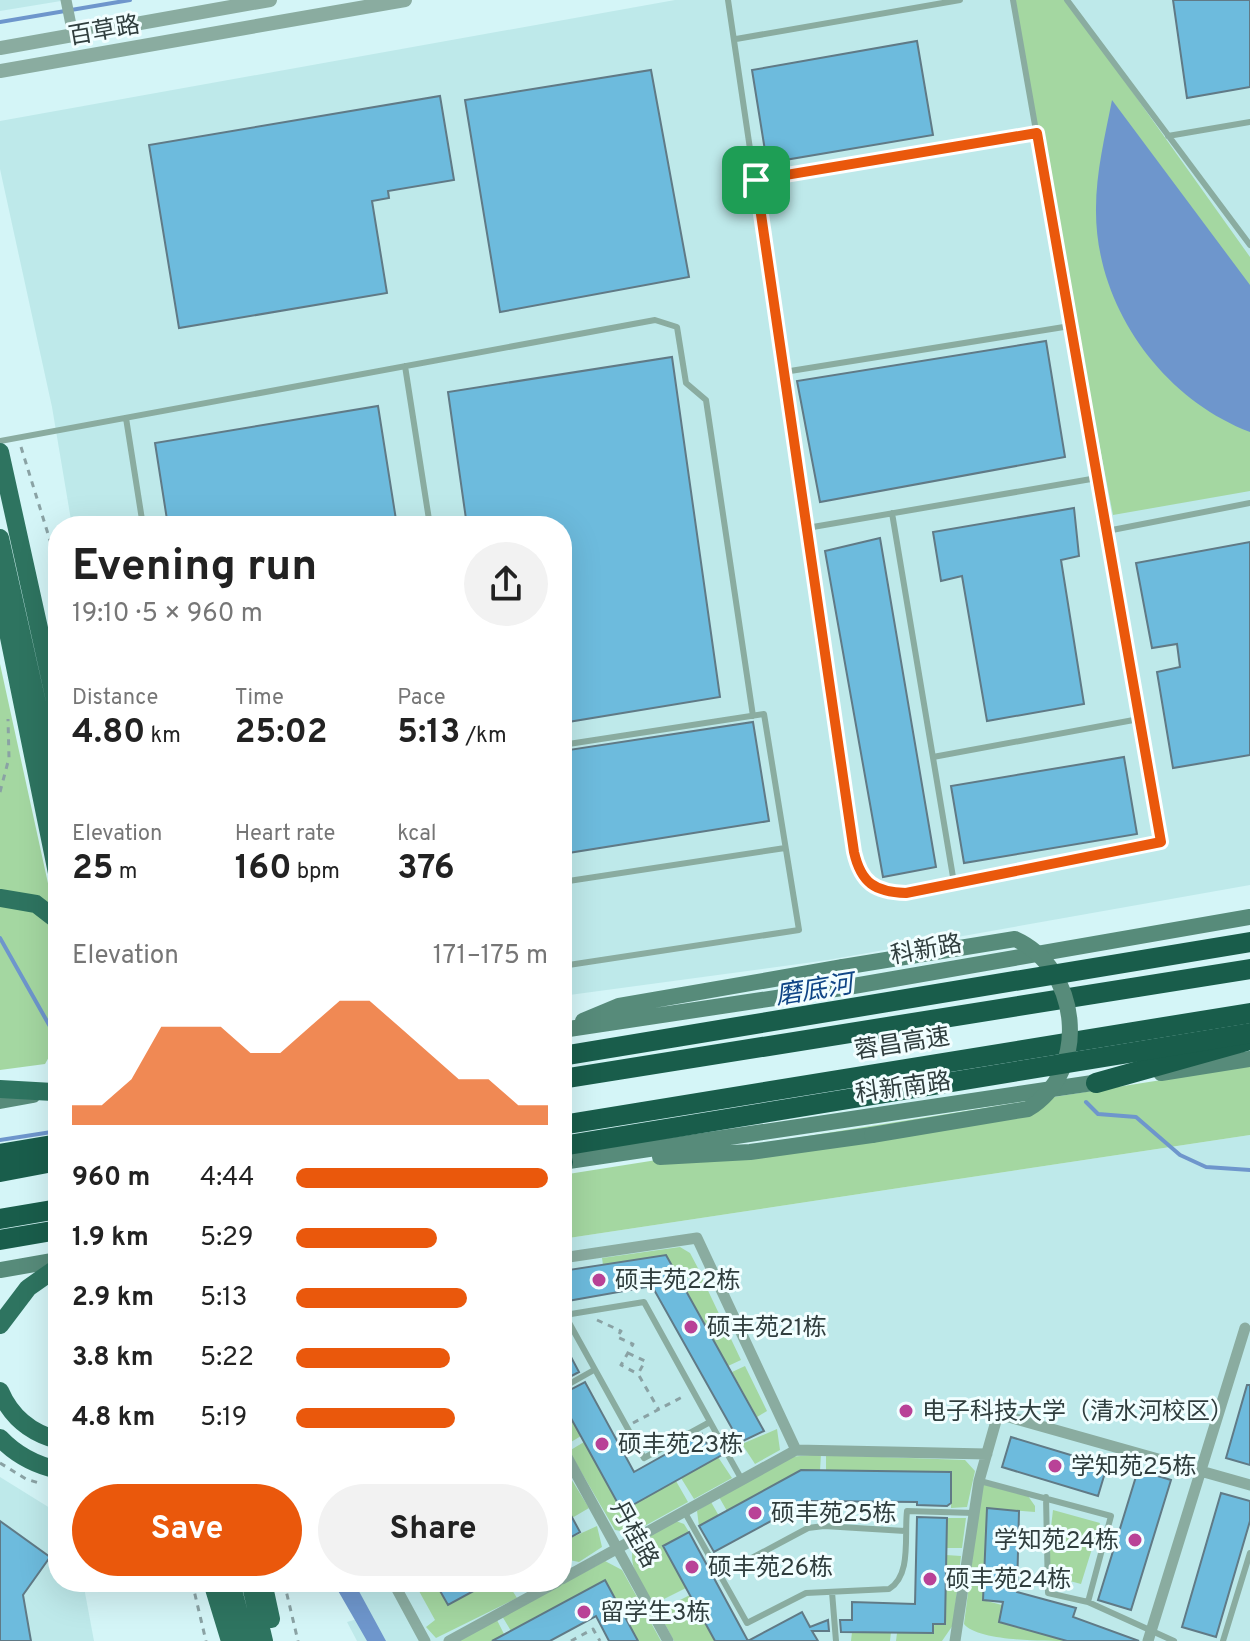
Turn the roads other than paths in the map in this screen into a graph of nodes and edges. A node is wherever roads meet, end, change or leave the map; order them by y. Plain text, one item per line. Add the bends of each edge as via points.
1 (270, 0) edge
2 (405, 0) edge
3 (728, 0) edge
4 (960, 0) edge
5 (1013, 0) edge
6 (1067, 0) edge
7 (67, 2) edge
8 (73, 35) junction
9 (736, 39) junction
10 (0, 48) edge
11 (0, 71) edge
12 (1250, 122) edge
13 (1037, 133) junction
14 (1168, 136) junction
15 (756, 180) junction
16 (1250, 245) edge
17 (1070, 326) junction
18 (405, 366) junction
19 (784, 372) junction
20 (126, 418) junction
21 (0, 441) edge
22 (0, 452) edge
23 (1097, 478) junction
24 (1250, 503) edge
25 (892, 513) junction
26 (141, 516) edge
27 (428, 516) edge
28 (807, 528) junction
29 (1107, 531) junction
30 (9, 537) edge
31 (0, 563) edge
32 (48, 614) edge
33 (48, 678) edge
34 (753, 716) junction
35 (1139, 719) junction
36 (572, 743) edge
37 (48, 744) edge
38 (933, 757) junction
39 (48, 829) edge
40 (785, 848) junction
41 (572, 880) edge
42 (954, 883) junction
43 (0, 898) edge
44 (48, 913) edge
45 (1250, 917) edge
46 (1250, 942) edge
47 (572, 964) edge
48 (1250, 969) edge
49 (1250, 1013) edge
50 (572, 1026) edge
51 (572, 1028) edge
52 (1250, 1033) edge
53 (1250, 1040) edge
54 (572, 1054) edge
55 (1250, 1059) edge
56 (572, 1077) edge
57 (1096, 1083) junction
58 (0, 1089) edge
59 (48, 1092) edge
60 (48, 1093) edge
61 (0, 1101) edge
62 (572, 1123) edge
63 (572, 1144) edge
64 (48, 1146) edge
65 (0, 1154) edge
66 (572, 1161) edge
67 (572, 1161) edge
68 (48, 1163) edge
69 (0, 1172) edge
70 (48, 1211) edge
71 (0, 1219) edge
72 (48, 1232) edge
73 (0, 1240) edge
74 (572, 1257) edge
75 (48, 1262) edge
76 (0, 1270) edge
77 (48, 1275) edge
78 (572, 1316) edge
79 (0, 1325) edge
80 (572, 1328) edge
81 (1245, 1328) dead end
82 (594, 1370) junction
83 (572, 1382) edge
84 (0, 1391) edge
85 (710, 1422) junction
86 (0, 1438) edge
87 (48, 1438) edge
88 (719, 1438) dead end
89 (796, 1450) junction
90 (987, 1454) junction
91 (728, 1455) dead end
92 (572, 1466) edge
93 (48, 1467) edge
94 (1203, 1472) junction
95 (742, 1480) junction
96 (979, 1481) junction
97 (1250, 1485) edge
98 (1046, 1497) junction
99 (684, 1511) junction
100 (974, 1513) junction
101 (905, 1531) junction
102 (619, 1548) junction
103 (1249, 1557) edge
104 (572, 1574) edge
105 (720, 1575) junction
106 (215, 1592) edge
107 (236, 1592) edge
108 (249, 1592) edge
109 (265, 1592) edge
110 (398, 1592) edge
111 (539, 1592) edge
112 (832, 1592) junction
113 (1088, 1602) junction
114 (248, 1615) junction
115 (1150, 1637) edge
116 (230, 1641) edge
117 (246, 1641) edge
118 (264, 1641) edge
119 (275, 1641) edge
120 (425, 1641) edge
121 (449, 1641) edge
122 (668, 1641) edge
123 (836, 1641) edge
124 (955, 1641) edge
125 (1174, 1641) edge
126 (1223, 1641) edge

1 - 8 street, 百草路
2 - 11 street, 百草路
3 - 9 lane
4 - 9 lane
5 - 13 lane
6 - 14 lane
7 - 8 street
8 - 10 street, 百草路
9 - 15 lane
12 - 14 lane
13 - 15 lane
13 - 17 lane
14 - 16 lane
15 - 19 lane
17 - 19 lane
17 - 23 lane
18 - 20 lane
18 - 27 lane
18 - 34 lane via 655,320 677,327 686,383 706,400
19 - 28 lane
20 - 21 lane
20 - 26 lane
22 - 30 main road
23 - 25 lane
23 - 29 lane
24 - 29 lane
25 - 28 lane
25 - 38 lane
28 - 42 lane via 858,869 869,886 886,892
29 - 35 lane
30 - 32 main road
30 - 33 main road
30 - 37 main road
31 - 39 main road via 3,608
34 - 36 lane
34 - 40 lane via 764,714
35 - 38 lane
35 - 42 lane via 1161,842
38 - 42 lane
40 - 41 lane
40 - 47 lane via 799,930
43 - 44 main road via 36,904
45 - 51 main road, 科新路
46 - 54 highway, bridge
48 - 56 highway, 蓉昌高速
49 - 62 highway, 蓉昌高速
50 - 66 main road, bridge via 619,1006 1015,939 1031,947 1055,973 1064,987 1071,1025 1066,1058 1053,1084 1028,1109 750,1152
52 - 63 highway, bridge
53 - 57 highway
55 - 57 main road, 科新南路
57 - 67 main road, 科新南路
58 - 59 main road
60 - 61 main road
64 - 65 highway
68 - 69 highway
70 - 71 highway
72 - 73 highway
74 - 89 street via 697,1238
75 - 76 main road
77 - 79 main road via 16,1300
78 - 85 lane via 644,1302
80 - 82 lane
81 - 94 street
82 - 83 lane
82 - 85 lane via 644,1458
84 - 87 main road via 18,1420
85 - 88 lane
86 - 93 main road
89 - 90 street
89 - 95 street
90 - 94 street via 998,1414
90 - 96 street
91 - 95 lane
92 - 102 street, 丹桂路
94 - 97 street
94 - 115 street
95 - 99 street
96 - 98 lane
96 - 100 street
98 - 113 lane via 1048,1593
98 - 113 lane via 1111,1516
99 - 102 street
99 - 105 lane
100 - 101 lane via 907,1511
100 - 124 street
101 - 105 lane via 808,1528
101 - 112 lane via 899,1583 889,1589
102 - 104 street
102 - 122 street, 丹桂路
103 - 126 lane
105 - 112 lane via 747,1623 806,1593
106 - 116 main road
107 - 114 main road
108 - 114 main road
109 - 119 main road
110 - 120 street
111 - 121 street
112 - 123 lane
113 - 115 lane
114 - 117 main road
114 - 118 main road
115 - 125 lane

